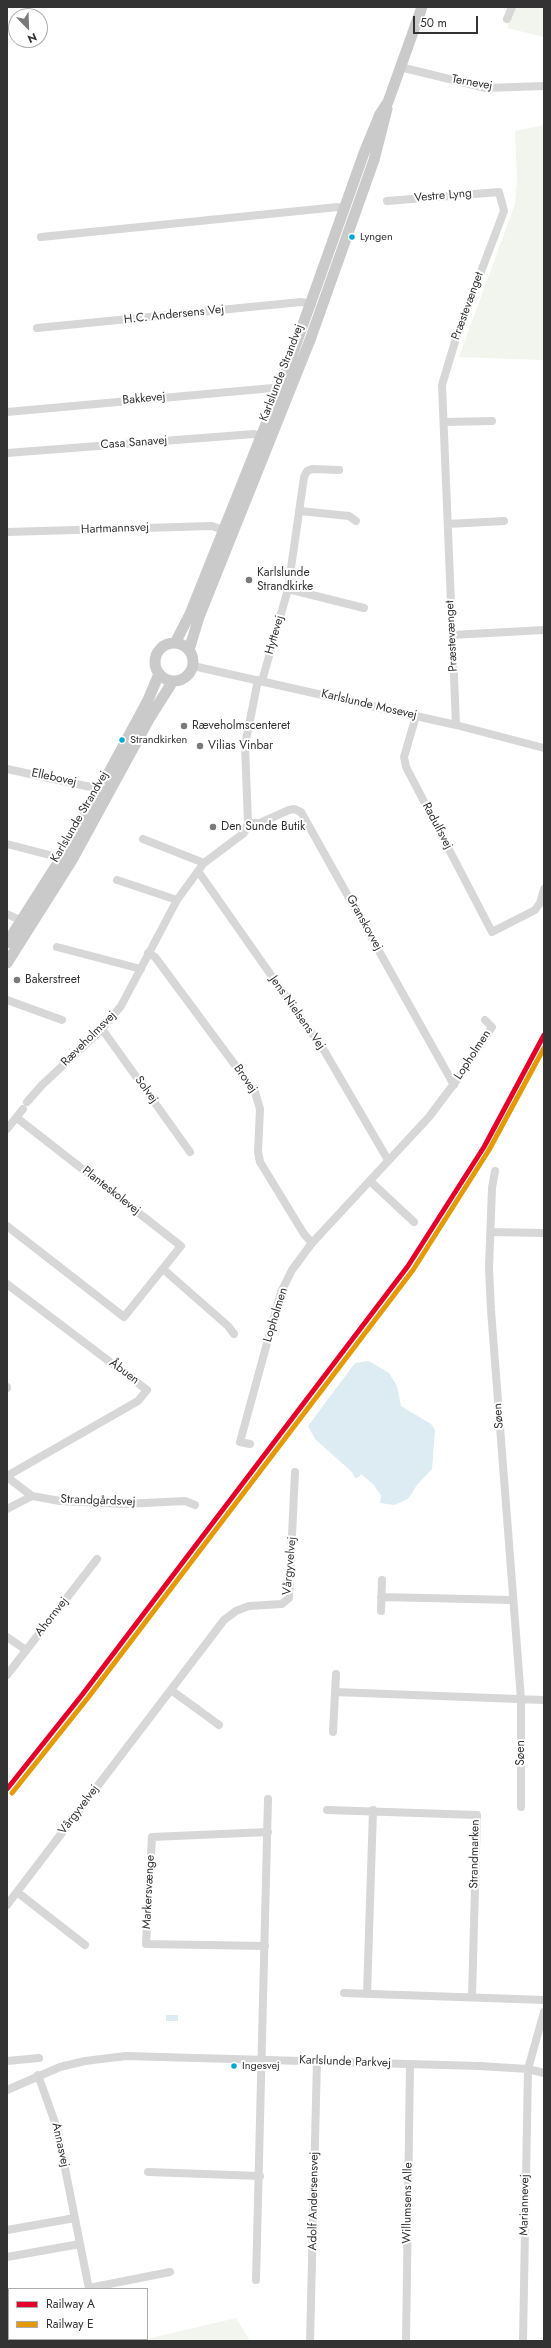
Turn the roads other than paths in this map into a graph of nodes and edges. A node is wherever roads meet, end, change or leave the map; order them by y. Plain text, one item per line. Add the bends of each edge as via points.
1 (422, 7) edge
2 (512, 7) edge
3 (507, 19) dead end
4 (400, 67) junction
5 (544, 86) edge
6 (388, 102) junction
7 (499, 192) joint
8 (387, 201) dead end
9 (345, 209) junction
10 (41, 237) dead end
11 (312, 304) junction
12 (37, 328) dead end
13 (280, 389) junction
14 (7, 412) edge
15 (492, 421) dead end
16 (444, 422) junction
17 (261, 437) junction
18 (7, 453) edge
19 (339, 470) dead end
20 (300, 511) junction
21 (356, 521) dead end
22 (504, 521) dead end
23 (448, 524) junction
24 (223, 530) junction
25 (7, 532) edge
26 (288, 589) junction
27 (364, 608) dead end
28 (544, 630) edge
29 (452, 635) junction
30 (175, 643) junction
31 (189, 650) junction
32 (193, 666) junction
33 (159, 674) junction
34 (172, 681) junction
35 (260, 681) junction
36 (416, 716) junction
37 (456, 725) junction
38 (544, 748) edge
39 (7, 769) edge
40 (100, 789) junction
41 (248, 823) junction
42 (143, 839) dead end
43 (7, 844) edge
44 (61, 858) junction
45 (204, 863) junction
46 (198, 871) junction
47 (117, 880) dead end
48 (544, 889) edge
49 (177, 900) junction
50 (7, 914) edge
51 (22, 921) junction
52 (7, 943) edge
53 (57, 947) dead end
54 (148, 953) junction
55 (7, 963) edge
56 (141, 969) junction
57 (7, 1000) edge
58 (62, 1020) dead end
59 (485, 1020) dead end
60 (102, 1029) junction
61 (454, 1084) junction
62 (17, 1118) junction
63 (7, 1129) edge
64 (190, 1152) dead end
65 (388, 1160) junction
66 (495, 1171) dead end
67 (370, 1181) junction
68 (414, 1222) dead end
69 (7, 1226) edge
70 (490, 1232) junction
71 (544, 1233) edge
72 (312, 1243) junction
73 (163, 1269) junction
74 (7, 1284) edge
75 (234, 1334) dead end
76 (250, 1444) dead end
77 (295, 1472) dead end
78 (7, 1477) edge
79 (32, 1496) junction
80 (195, 1504) dead end
81 (7, 1509) edge
82 (97, 1558) dead end
83 (382, 1580) dead end
84 (381, 1597) junction
85 (512, 1600) junction
86 (381, 1611) dead end
87 (7, 1637) edge
88 (26, 1650) junction
89 (336, 1674) dead end
90 (7, 1675) edge
91 (171, 1690) junction
92 (335, 1692) junction
93 (521, 1699) junction
94 (544, 1700) edge
95 (218, 1725) dead end
96 (333, 1732) dead end
97 (268, 1799) dead end
98 (521, 1807) dead end
99 (327, 1810) dead end
100 (373, 1810) junction
101 (268, 1832) junction
102 (17, 1892) junction
103 (7, 1905) edge
104 (86, 1945) dead end
105 (265, 1946) junction
106 (344, 1993) dead end
107 (367, 1994) junction
108 (472, 1997) junction
109 (544, 2000) edge
110 (544, 2012) edge
111 (39, 2058) dead end
112 (261, 2060) junction
113 (7, 2061) edge
114 (317, 2062) junction
115 (410, 2065) junction
116 (528, 2069) junction
117 (544, 2073) edge
118 (38, 2075) junction
119 (7, 2090) edge
120 (148, 2172) dead end
121 (260, 2176) junction
122 (75, 2218) junction
123 (7, 2230) edge
124 (80, 2244) junction
125 (7, 2257) edge
126 (170, 2272) dead end
127 (256, 2280) dead end
128 (89, 2288) edge
129 (94, 2288) edge
130 (310, 2341) edge
131 (406, 2341) edge
132 (523, 2341) edge

1 - 4 main road, Karlslunde Strandvej
2 - 3 street
4 - 5 street, Ternevej via 486,88
4 - 6 main road, Karlslunde Strandvej
6 - 9 main road, Karlslunde Strandvej via 380,114
6 - 31 main road, Karlslunde Strandvej via 374,160 310,340 199,617
7 - 8 street, Vestre Lyng
7 - 16 street, Præstevænget via 504,211 446,367 442,384
9 - 10 street via 338,207
9 - 11 main road, Karlslunde Strandvej
11 - 12 street, H.C. Andersens Vej via 301,302
11 - 13 main road, Karlslunde Strandvej
13 - 14 street, Bakkevej
13 - 17 main road, Karlslunde Strandvej
15 - 16 street
16 - 23 street, Præstevænget
17 - 18 street, Casa Sanavej via 254,434
17 - 24 main road, Karlslunde Strandvej
19 - 20 street, Hyttevej via 312,468 307,471
20 - 21 street via 349,516
20 - 26 street, Hyttevej
22 - 23 street
23 - 29 street, Præstevænget
24 - 25 street, Hartmannsvej via 212,526
24 - 30 main road, Karlslunde Strandvej via 190,614
26 - 27 street
26 - 35 street, Hyttevej
28 - 29 street
29 - 37 street, Præstevænget
30 - 31 main road
30 - 33 main road via 163,647 158,652 155,662
31 - 32 main road
32 - 34 main road via 183,679
32 - 35 street, Karlslunde Mosevej
33 - 34 main road
33 - 40 main road, Karlslunde Strandvej via 148,700
34 - 55 main road, Karlslunde Strandvej via 72,860
35 - 36 street, Karlslunde Mosevej
35 - 41 street via 245,745
36 - 37 street, Karlslunde Mosevej
36 - 48 street, Radulfsvej via 404,757 406,767 492,932 536,910
37 - 38 street, Karlslunde Mosevej
39 - 40 street, Ellebovej
40 - 44 main road, Karlslunde Strandvej
41 - 45 street, Ræveholmsvej via 244,833
41 - 61 street, Granskovvej via 260,823 289,810 302,812
42 - 45 street
43 - 44 street
44 - 51 main road, Karlslunde Strandvej
45 - 46 street, Ræveholmsvej
46 - 49 street, Ræveholmsvej
46 - 65 street, Jens Nielsens Vej via 325,1052
47 - 49 street
49 - 54 street, Ræveholmsvej
50 - 51 street
51 - 52 main road, Karlslunde Strandvej
53 - 56 street
54 - 56 street, Ræveholmsvej
54 - 72 street, Brovej via 155,957 255,1092 260,1109 260,1162
56 - 60 street, Ræveholmsvej via 121,1006
57 - 58 street
59 - 61 street, Lopholmen via 492,1027
60 - 62 street, Ræveholmsvej via 42,1085
60 - 64 street, Solvej
61 - 65 street, Lopholmen via 429,1117
62 - 63 street, Ræveholmsvej
62 - 73 street, Planteskolevej via 181,1246
65 - 67 street, Lopholmen
66 - 70 street, Søen
67 - 68 street
67 - 72 street, Lopholmen
69 - 73 street, Planteskolevej via 124,1316
70 - 71 street
70 - 85 street, Søen via 491,1310
72 - 76 street, Lopholmen via 292,1270 281,1292 240,1442
73 - 75 street
74 - 78 street, Åbuen via 147,1390 138,1401
77 - 91 street, Vårgyvelvej via 290,1598 282,1604 249,1606 230,1615
78 - 79 street, Strandgårdsvej
79 - 80 street, Strandgårdsvej via 92,1503 185,1501
79 - 81 street
82 - 88 street, Ahornvej
83 - 84 street
84 - 85 street
84 - 86 street
85 - 93 street, Søen
87 - 88 street
88 - 90 street, Ahornvej
89 - 92 street
91 - 95 street
91 - 102 street, Vårgyvelvej
92 - 93 street
92 - 96 street
93 - 94 street
93 - 98 street, Søen
97 - 101 street
99 - 100 street, Strandmarken
100 - 107 street
100 - 108 street, Strandmarken via 477,1815
101 - 105 street
101 - 105 street, Markersvænge via 152,1837 146,1944
102 - 103 street, Vårgyvelvej
102 - 104 street
105 - 112 street
106 - 107 street
107 - 108 street
108 - 109 street
110 - 116 street, Mariannevej
111 - 113 street
112 - 114 street, Karlslunde Parkvej
112 - 118 street, Karlslunde Parkvej via 126,2056 85,2061
112 - 121 street
114 - 115 street, Karlslunde Parkvej
114 - 130 street, Adolf Andersensvej
115 - 116 street, Karlslunde Parkvej
115 - 131 street, Willumsens Alle
116 - 117 street, Karlslunde Parkvej
116 - 132 street, Mariannevej
118 - 119 street, Karlslunde Parkvej
118 - 122 street, Annasvej via 57,2128
120 - 121 street
121 - 127 street
122 - 123 street
122 - 124 street, Annasvej
124 - 125 street
124 - 128 street, Annasvej
126 - 129 street, Annasvej

